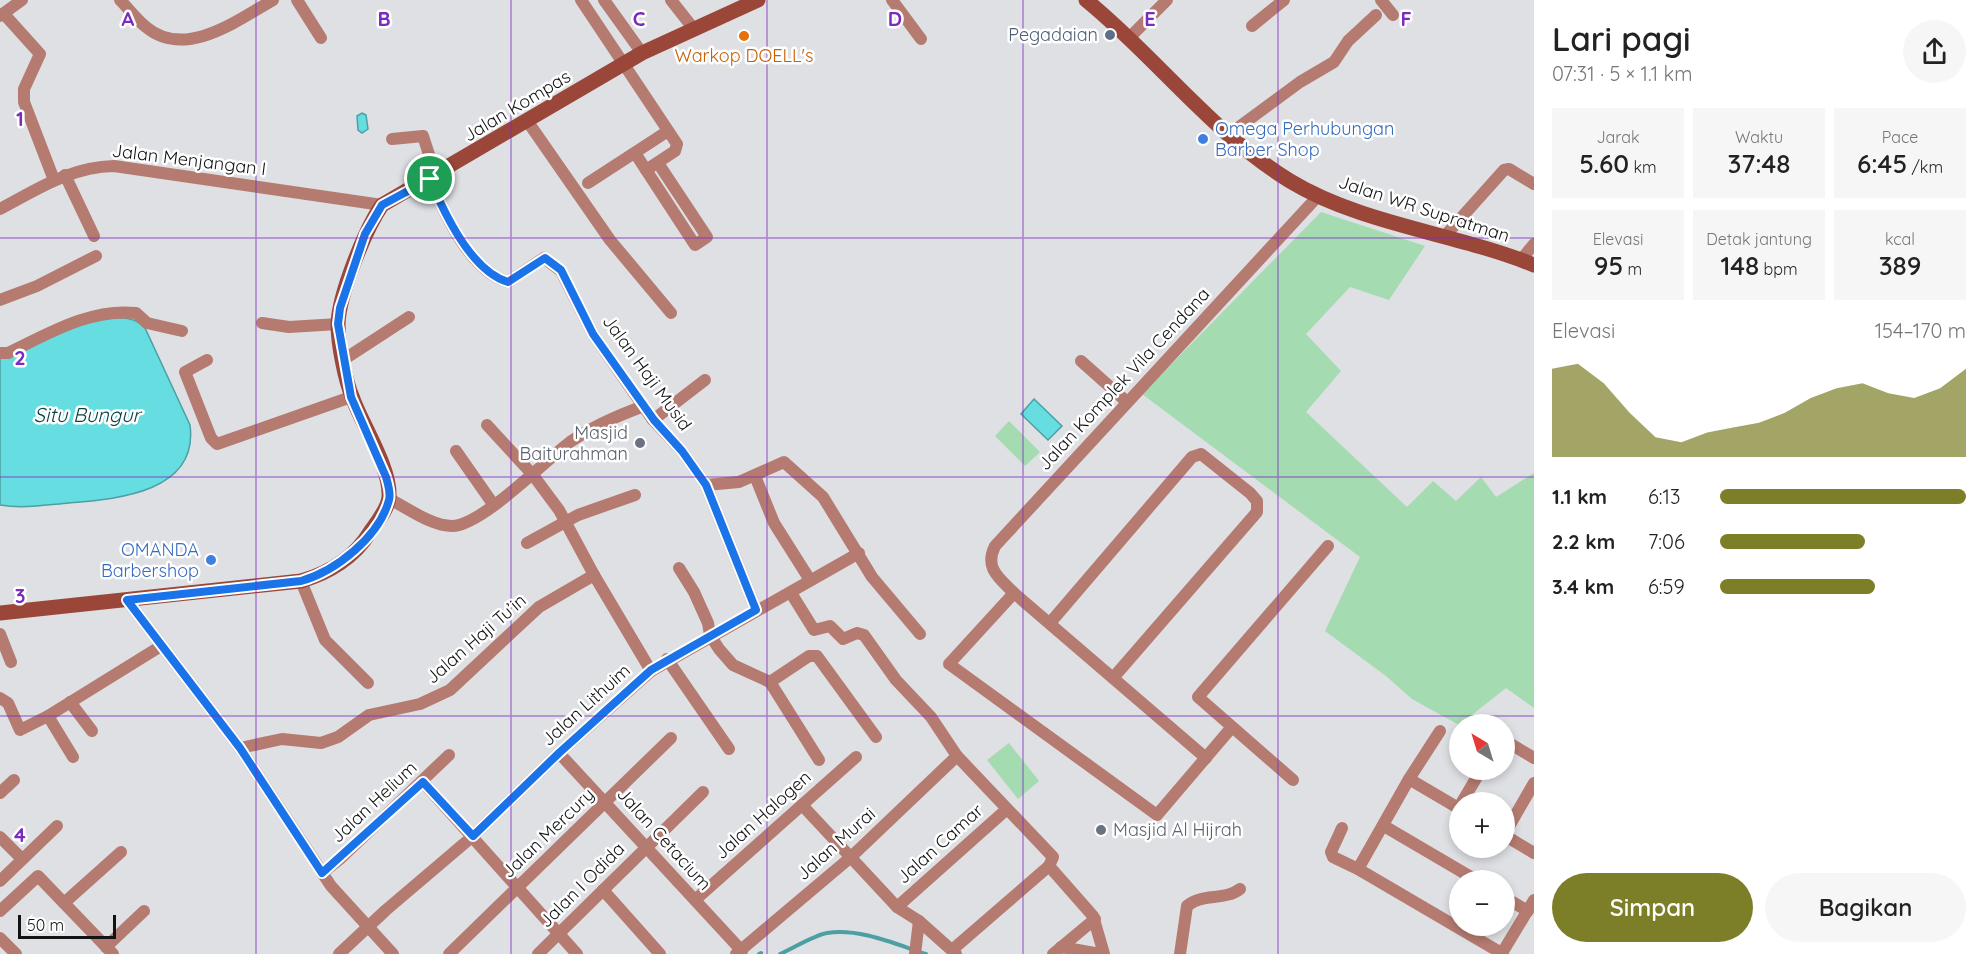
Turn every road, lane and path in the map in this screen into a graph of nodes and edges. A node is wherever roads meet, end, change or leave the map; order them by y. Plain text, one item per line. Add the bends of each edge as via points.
1 (22, 0) edge
2 (273, 0) edge
3 (297, 0) edge
4 (581, 0) edge
5 (604, 0) edge
6 (671, 0) edge
7 (758, 0) edge
8 (892, 0) edge
9 (1167, 0) edge
10 (1284, 0) edge
11 (1381, 0) edge
12 (128, 2) edge
13 (1093, 2) edge
14 (2, 15) edge
15 (1376, 15) dead end
16 (1393, 15) dead end
17 (1252, 26) dead end
18 (693, 28) junction
19 (321, 38) dead end
20 (1129, 38) junction
21 (921, 39) dead end
22 (642, 53) junction
23 (625, 63) junction
24 (528, 122) junction
25 (668, 131) junction
26 (1228, 135) junction
27 (392, 139) dead end
28 (634, 153) junction
29 (658, 163) junction
30 (646, 170) junction
31 (59, 177) junction
32 (433, 178) junction
33 (588, 183) dead end
34 (1534, 184) edge
35 (1319, 195) junction
36 (2, 205) edge
37 (382, 205) junction
38 (94, 237) dead end
39 (1444, 237) junction
40 (1534, 244) edge
41 (96, 256) dead end
42 (1528, 263) edge
43 (0, 300) edge
44 (671, 314) dead end
45 (409, 317) dead end
46 (262, 323) dead end
47 (338, 324) junction
48 (182, 331) dead end
49 (0, 353) edge
50 (207, 360) dead end
51 (344, 360) junction
52 (1081, 361) dead end
53 (705, 380) dead end
54 (351, 397) junction
55 (1127, 402) junction
56 (644, 406) junction
57 (654, 420) junction
58 (487, 425) dead end
59 (456, 451) dead end
60 (533, 475) junction
61 (755, 476) junction
62 (706, 485) junction
63 (635, 495) dead end
64 (389, 499) junction
65 (493, 504) junction
66 (567, 521) junction
67 (526, 543) dead end
68 (1328, 546) dead end
69 (859, 553) junction
70 (679, 568) dead end
71 (594, 575) junction
72 (810, 580) junction
73 (301, 581) junction
74 (791, 593) junction
75 (1014, 593) junction
76 (127, 600) junction
77 (756, 610) junction
78 (0, 613) edge
79 (1050, 623) junction
80 (0, 634) edge
81 (920, 634) dead end
82 (710, 635) junction
83 (161, 646) junction
84 (667, 659) junction
85 (11, 662) dead end
86 (651, 670) junction
87 (1113, 678) junction
88 (770, 682) junction
89 (368, 683) dead end
90 (0, 698) edge
91 (70, 702) junction
92 (48, 716) junction
93 (1232, 727) junction
94 (1440, 730) dead end
95 (92, 731) dead end
96 (876, 737) dead end
97 (671, 738) dead end
98 (1515, 747) edge
99 (240, 748) junction
100 (729, 749) dead end
101 (559, 753) junction
102 (449, 755) dead end
103 (957, 756) junction
104 (73, 757) dead end
105 (856, 757) dead end
106 (1206, 758) junction
107 (1534, 758) edge
108 (819, 760) dead end
109 (1409, 779) junction
110 (14, 780) dead end
111 (1293, 780) dead end
112 (423, 782) junction
113 (1534, 783) edge
114 (702, 792) dead end
115 (0, 793) edge
116 (606, 802) junction
117 (1449, 803) edge
118 (802, 805) junction
119 (1006, 809) junction
120 (57, 826) dead end
121 (1384, 826) junction
122 (1342, 828) dead end
123 (473, 836) junction
124 (0, 837) edge
125 (646, 846) junction
126 (121, 852) dead end
127 (1534, 853) edge
128 (850, 857) junction
129 (22, 859) junction
130 (1052, 863) junction
131 (1358, 869) junction
132 (1459, 870) edge
133 (322, 873) junction
134 (0, 881) edge
135 (518, 887) junction
136 (1240, 888) dead end
137 (603, 890) junction
138 (695, 900) junction
139 (1515, 900) edge
140 (64, 903) junction
141 (1531, 905) edge
142 (897, 907) junction
143 (0, 911) edge
144 (144, 911) dead end
145 (1095, 919) junction
146 (919, 921) junction
147 (368, 927) junction
148 (559, 933) junction
149 (0, 938) edge
150 (1057, 950) edge
151 (110, 951) edge
152 (954, 952) edge
153 (739, 953) edge
154 (16, 954) edge
155 (339, 954) edge
156 (393, 954) edge
157 (449, 954) edge
158 (538, 954) edge
159 (577, 954) edge
160 (660, 954) edge
161 (915, 954) edge
162 (1102, 954) edge
163 (1180, 954) edge
164 (1503, 954) edge

1 - 14 street
2 - 12 street via 198,38 167,38 147,28
3 - 19 street
4 - 23 street
5 - 22 street
6 - 18 street
7 - 18 main road, Jalan Kompas
8 - 21 street
9 - 20 street
10 - 17 street
11 - 16 street
13 - 20 main road, Jalan WR Supratman
14 - 31 street via 40,54 24,89 24,102
15 - 26 street via 1348,41 1334,62
18 - 22 main road, Jalan Kompas
20 - 26 main road, Jalan WR Supratman
22 - 23 main road, Jalan Kompas
23 - 24 main road, Jalan Kompas
23 - 25 street
24 - 32 main road, Jalan Kompas
24 - 44 street via 610,240
25 - 28 street
25 - 29 street via 678,149
26 - 35 main road, Jalan WR Supratman via 1279,174
27 - 32 street via 423,136
28 - 30 street
28 - 33 street
29 - 30 street
29 - 30 street via 707,237 695,245
31 - 36 street, Jalan Menjangan I
31 - 37 street, Jalan Menjangan I via 85,168 114,166
31 - 38 street
32 - 37 main road, Jalan Kompas
32 - 56 street, Jalan Haji Musid via 462,241 496,279 508,282 545,258 561,270 593,334
34 - 39 street via 1509,169 1504,170
35 - 39 main road, Jalan WR Supratman via 1389,222
35 - 55 street, Jalan Komplek Vila Cendana
37 - 47 main road via 365,234
39 - 42 main road, Jalan WR Supratman
40 - 42 street
41 - 43 street
45 - 51 street
46 - 47 street via 289,327
47 - 51 main road
48 - 49 street via 147,323 136,313 105,313
50 - 54 street via 184,372 217,444
51 - 54 main road
52 - 55 street
53 - 57 street
54 - 64 main road via 386,477
55 - 75 street, Jalan Komplek Vila Cendana via 995,546 992,568
56 - 57 street, Jalan Haji Musid
56 - 60 street via 571,442
57 - 62 street, Jalan Haji Musid
58 - 60 street
59 - 65 street
60 - 65 street
60 - 66 street
61 - 62 street
61 - 69 street via 784,462 823,497
61 - 72 street via 774,523
62 - 77 street, Jalan Haji Musid
63 - 66 street
64 - 65 street via 441,524 454,526
64 - 73 main road via 364,542 345,560
66 - 67 street
66 - 71 street
68 - 93 street via 1198,698
69 - 72 street, Jalan Lithuim
69 - 81 street via 885,594
70 - 82 street via 694,592
71 - 86 street
71 - 99 street, Jalan Haji Tu’in via 539,607 450,690 436,698 369,715 338,737 321,743 282,739
72 - 74 street, Jalan Lithuim
73 - 76 main road
73 - 89 street via 325,640
74 - 77 street, Jalan Lithuim
74 - 103 street via 814,630 830,626 843,639 857,633 864,635 896,680 931,717
75 - 79 street, Jalan Komplek Vila Cendana
75 - 106 street via 949,664 1156,815
76 - 78 main road
76 - 83 street
77 - 82 street, Jalan Lithuim
79 - 87 street, Jalan Komplek Vila Cendana
79 - 87 street via 1192,457 1201,454 1250,493 1257,501 1257,512
80 - 85 street
82 - 84 street, Jalan Lithuim
82 - 88 street via 733,665
83 - 91 street
83 - 99 street
84 - 86 street, Jalan Lithuim
84 - 100 street
86 - 101 street, Jalan Lithuim
87 - 106 street, Jalan Komplek Vila Cendana
88 - 96 street via 809,656 817,656
88 - 108 street
90 - 92 street via 8,703 20,730
91 - 92 street
91 - 95 street
92 - 104 street
93 - 106 street
93 - 111 street
94 - 109 street
97 - 116 street, Jalan Mercury
98 - 107 street
99 - 133 street
101 - 116 street, Jalan Cetacium
101 - 123 street, Jalan Lithuim
102 - 112 street, Jalan Helium
103 - 119 street
103 - 128 street, Jalan Murai
105 - 118 street, Jalan Halogen
109 - 117 street
109 - 121 street
110 - 115 street
112 - 123 street
112 - 133 street, Jalan Helium
113 - 127 street via 1504,835
114 - 125 street, Jalan I Odida
116 - 125 street, Jalan Cetacium
116 - 135 street, Jalan Mercury
118 - 128 street
118 - 138 street, Jalan Halogen
119 - 130 street
119 - 142 street, Jalan Camar
120 - 129 street
121 - 131 street
121 - 132 street
122 - 131 street via 1332,856
123 - 135 street
123 - 147 street, Jalan Lithuim
124 - 129 street
125 - 137 street, Jalan I Odida
125 - 138 street, Jalan Cetacium
126 - 140 street
128 - 142 street
128 - 153 street, Jalan Murai
129 - 134 street
130 - 145 street
130 - 152 street
131 - 164 street
133 - 147 street
135 - 148 street
135 - 157 street, Jalan Mercury
136 - 163 street via 1187,906
137 - 148 street, Jalan I Odida
137 - 160 street
138 - 153 street, Jalan Cetacium
139 - 141 street
140 - 143 street via 38,876
140 - 151 street
141 - 164 street
142 - 146 street
144 - 151 street
145 - 150 street
145 - 162 street
146 - 152 street
146 - 161 street
147 - 155 street, Jalan Lithuim
147 - 156 street
148 - 158 street, Jalan I Odida
148 - 159 street
149 - 154 street
150 - 162 street

